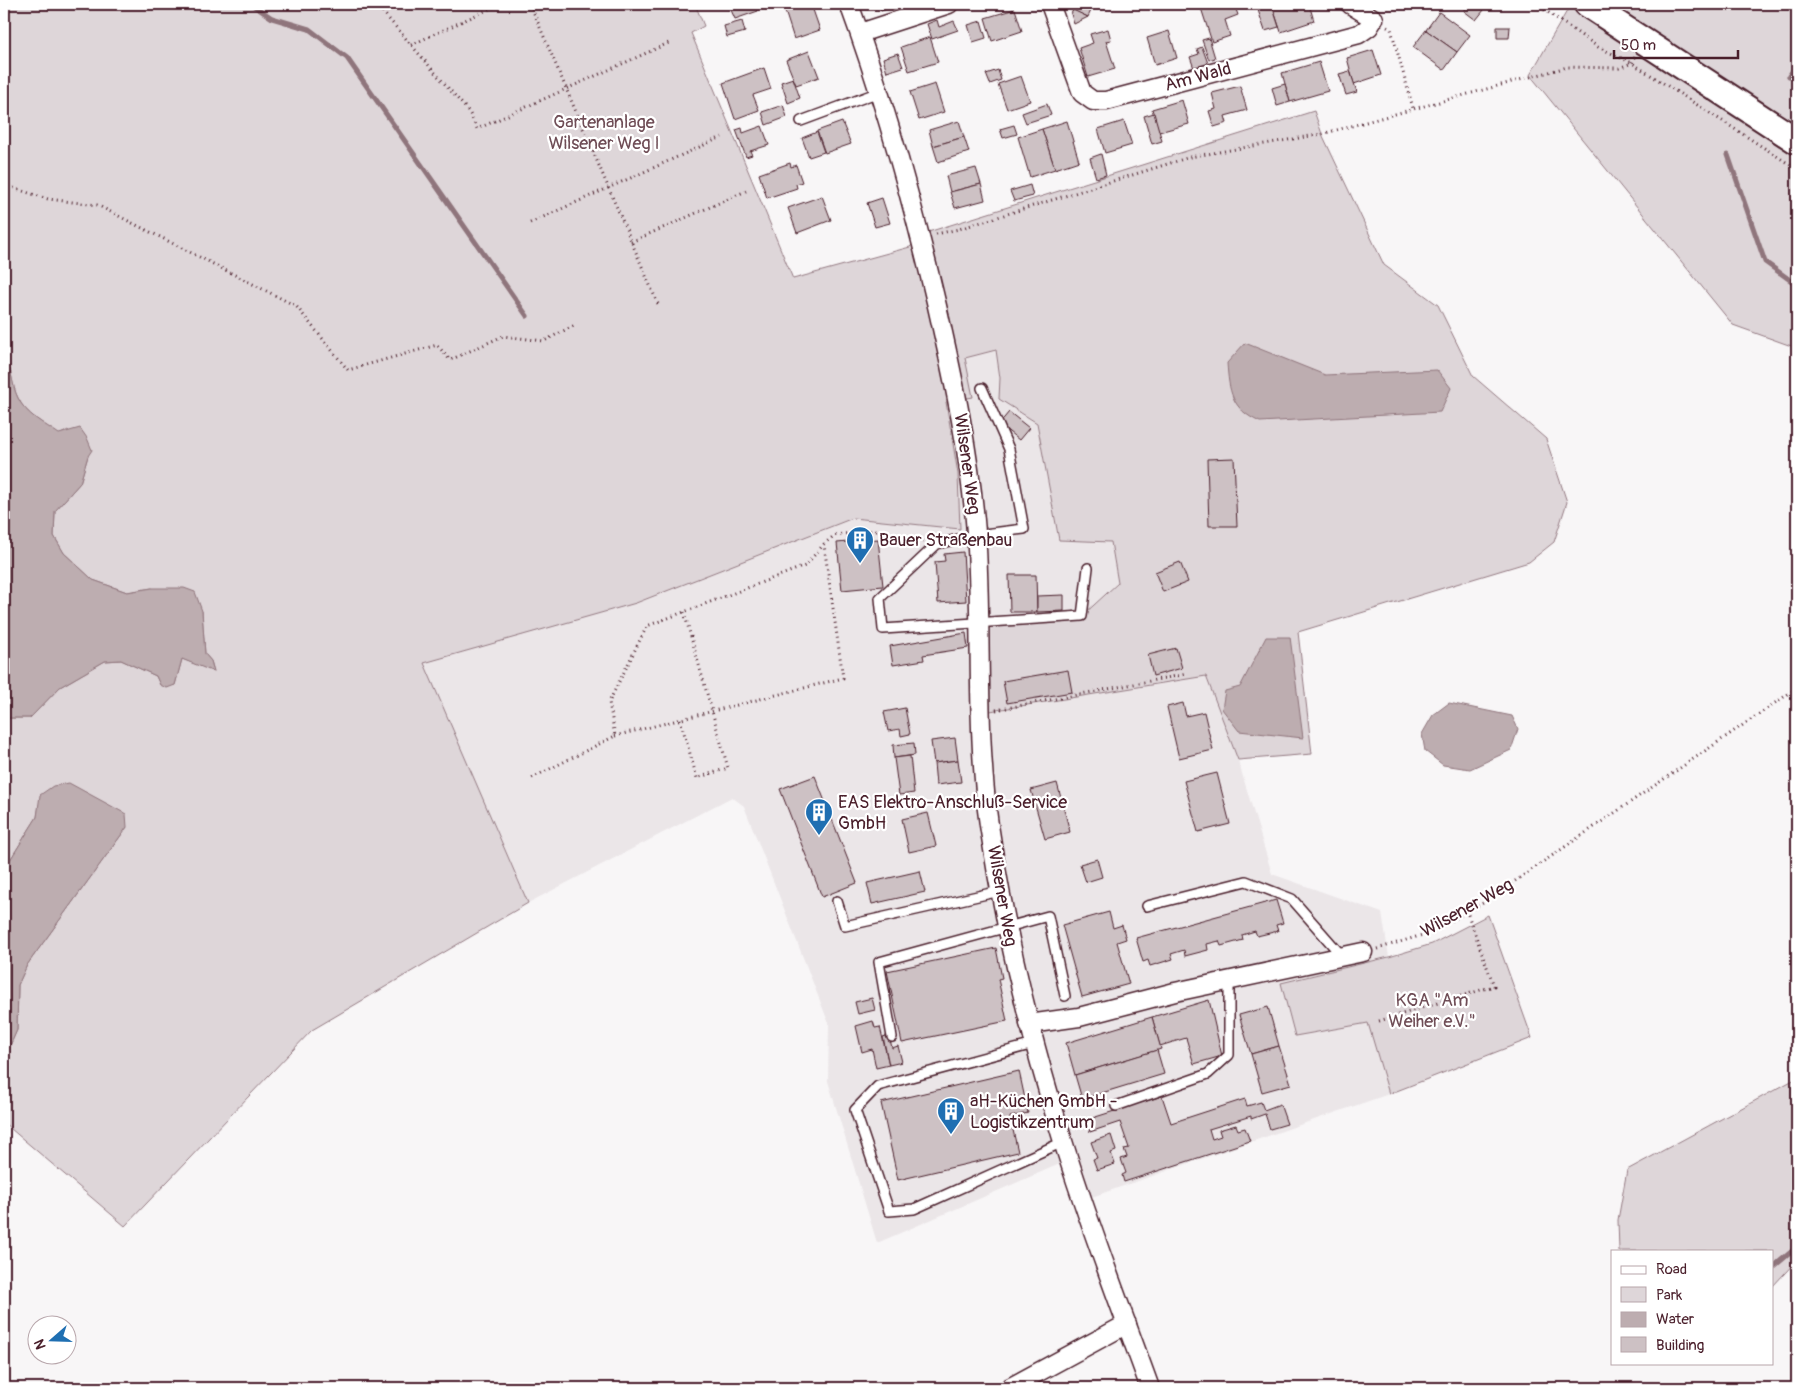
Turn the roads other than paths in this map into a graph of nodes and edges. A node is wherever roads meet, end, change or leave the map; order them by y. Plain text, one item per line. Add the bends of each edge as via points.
1 (849, 4) edge
2 (949, 4) edge
3 (1050, 4) edge
4 (1350, 4) edge
5 (1588, 4) edge
6 (860, 32) junction
7 (878, 92) junction
8 (801, 121) dead end
9 (1797, 141) edge
10 (982, 388) dead end
11 (976, 534) junction
12 (1088, 568) dead end
13 (978, 625) junction
14 (1000, 890) junction
15 (837, 901) dead end
16 (1147, 906) dead end
17 (1006, 927) junction
18 (1363, 952) road end
19 (1342, 956) junction
20 (1229, 980) junction
21 (1065, 996) dead end
22 (1028, 1024) junction
23 (892, 1037) dead end
24 (1034, 1044) junction
25 (1116, 1106) dead end
26 (1063, 1142) junction
27 (1127, 1324) junction
28 (1009, 1388) edge
29 (1150, 1388) edge

1 - 6 street, Wilsener Weg
2 - 6 street
3 - 4 street, Am Wald via 1082,92 1093,101 1106,101 1359,34 1374,19
5 - 9 main road
6 - 7 street, Wilsener Weg
7 - 8 lane
7 - 11 street, Wilsener Weg via 921,237 958,400
10 - 11 lane via 1009,450 1024,529
11 - 13 street, Wilsener Weg
11 - 13 lane via 937,544 880,598 883,630
12 - 13 lane via 1082,616
13 - 14 street, Wilsener Weg via 988,819
14 - 15 lane via 845,926
14 - 17 street, Wilsener Weg
16 - 19 lane via 1246,880 1292,899
17 - 21 lane via 1048,916
17 - 22 street, Wilsener Weg
17 - 23 lane via 879,962
18 - 19 street
19 - 20 street
20 - 22 street via 1079,1018
20 - 25 lane via 1229,1055 1208,1074
22 - 24 street, Wilsener Weg
24 - 26 street, Wilsener Weg
24 - 26 lane via 878,1086 855,1110 889,1211 914,1208
26 - 27 street, Wilsener Weg
27 - 28 street
27 - 29 street, Wilsener Weg

